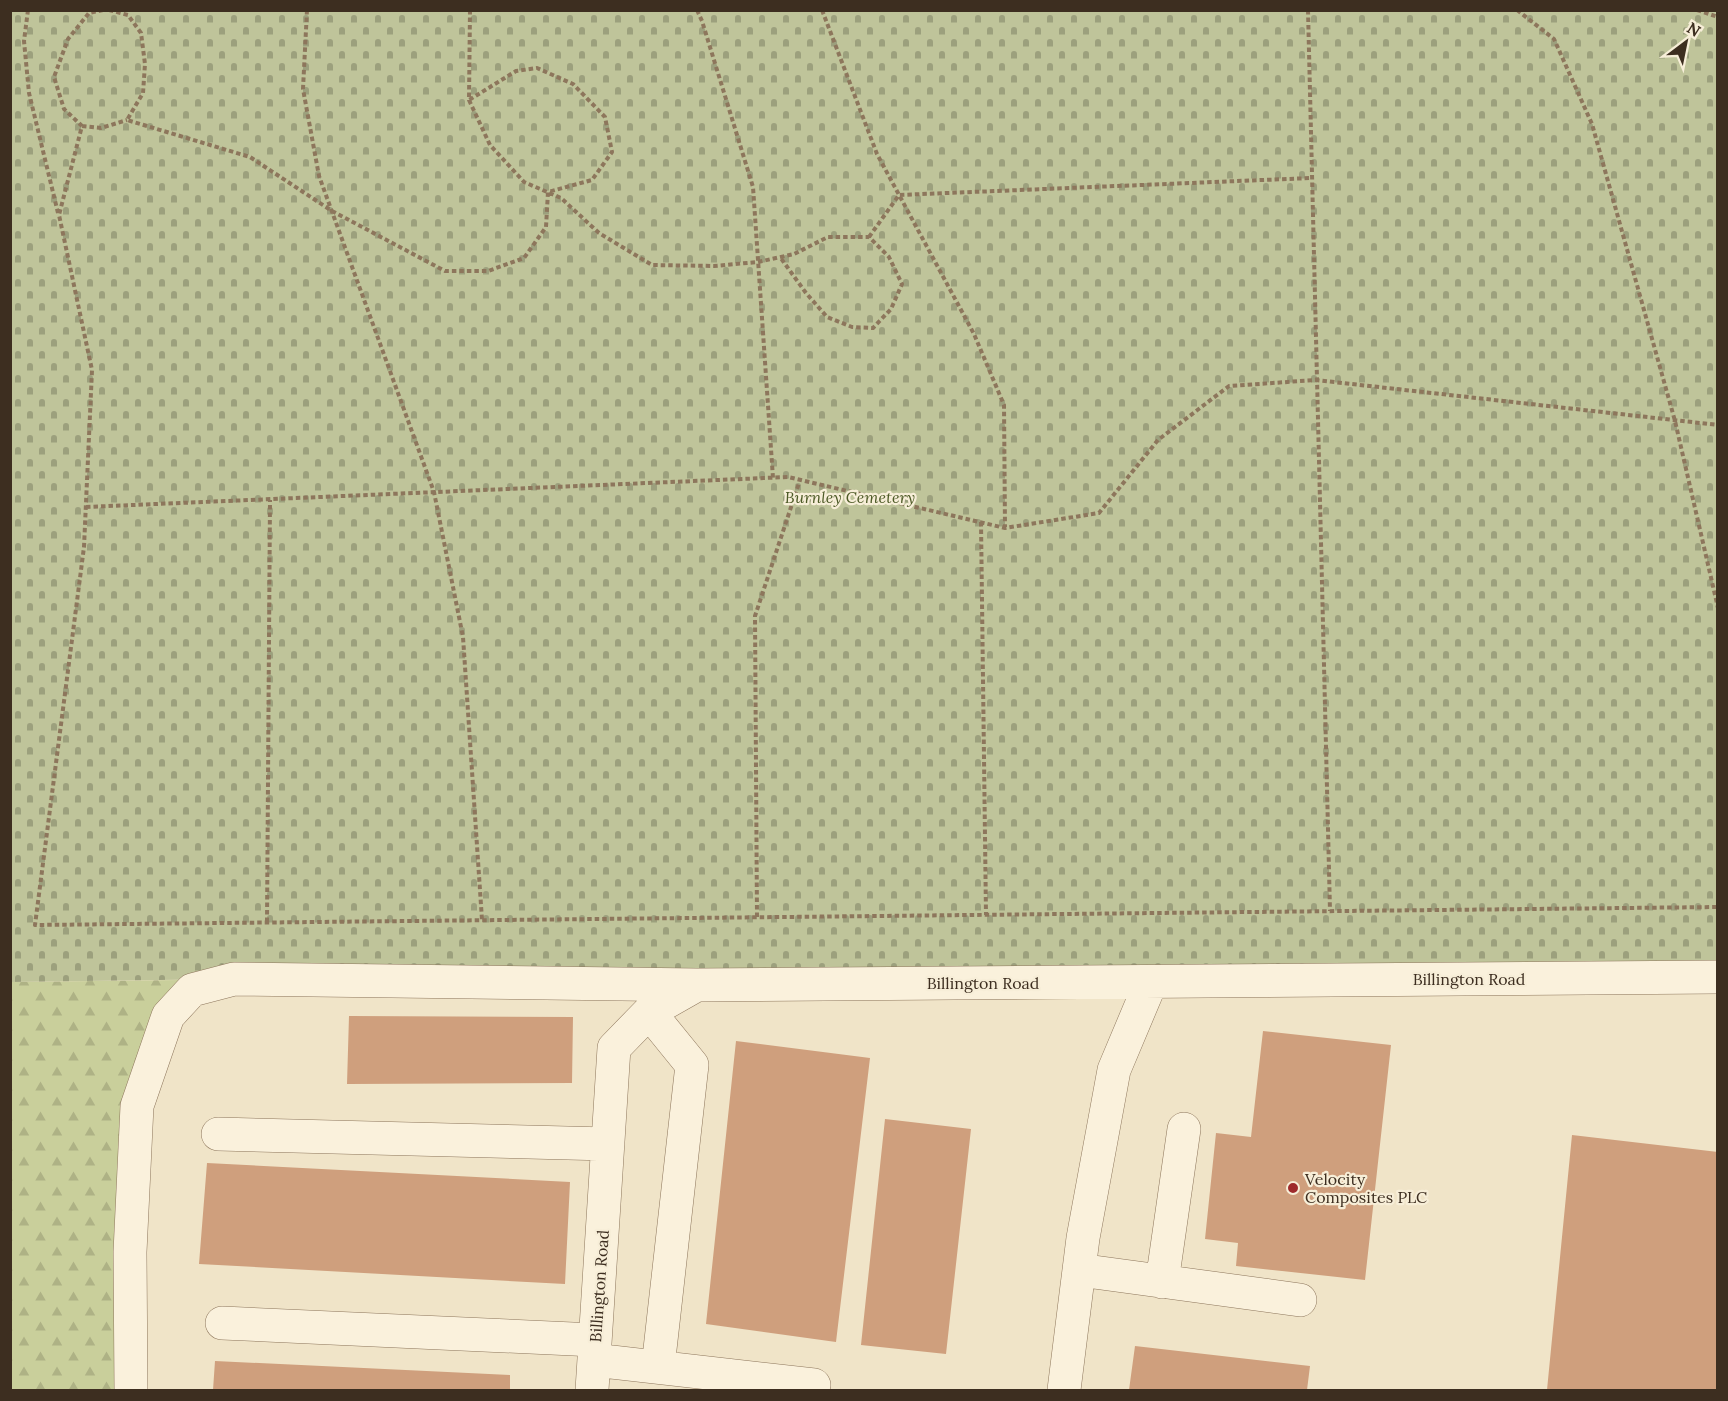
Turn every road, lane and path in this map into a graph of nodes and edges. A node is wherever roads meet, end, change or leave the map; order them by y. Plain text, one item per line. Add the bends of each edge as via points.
1 (28, 10) edge
2 (103, 10) edge
3 (109, 10) edge
4 (307, 10) edge
5 (470, 10) edge
6 (697, 10) edge
7 (822, 10) edge
8 (1308, 10) edge
9 (1517, 10) edge
10 (1697, 10) edge
11 (1718, 17) edge
12 (469, 100) junction
13 (127, 120) junction
14 (82, 126) junction
15 (1311, 178) junction
16 (548, 192) junction
17 (899, 195) junction
18 (332, 211) junction
19 (59, 215) junction
20 (868, 237) junction
21 (780, 257) junction
22 (758, 262) junction
23 (1316, 380) junction
24 (1675, 420) junction
25 (1718, 425) edge
26 (773, 478) junction
27 (800, 480) junction
28 (434, 492) junction
29 (270, 500) junction
30 (86, 507) junction
31 (981, 522) junction
32 (1005, 528) junction
33 (1718, 608) edge
34 (1718, 907) edge
35 (1330, 911) junction
36 (986, 915) junction
37 (757, 917) junction
38 (482, 920) junction
39 (267, 922) junction
40 (1718, 977) edge
41 (1151, 982) junction
42 (697, 985) junction
43 (650, 1012) junction
44 (1184, 1129) dead end
45 (218, 1134) dead end
46 (608, 1144) junction
47 (1079, 1270) junction
48 (1162, 1282) junction
49 (1300, 1300) dead end
50 (222, 1323) dead end
51 (594, 1364) edge
52 (657, 1367) junction
53 (814, 1384) dead end
54 (131, 1390) edge
55 (1064, 1390) edge

1 - 19 path via 24,41 29,93
2 - 14 path via 89,13 68,39 54,76 64,109
3 - 13 path via 128,15 141,33 143,93
4 - 18 path via 303,89 319,176
5 - 12 path
6 - 22 path via 753,187
7 - 17 path via 878,154
8 - 15 path
9 - 24 path via 1554,39 1592,124
10 - 11 path
12 - 16 path via 490,145 524,182
12 - 16 path via 516,70 537,68 573,84 605,117 612,152 592,180
13 - 14 path via 101,128
13 - 18 path via 250,157
14 - 19 path
15 - 17 path
15 - 23 path
16 - 18 path via 546,227 524,258 488,271 445,271
16 - 22 path via 561,198 599,233 652,265
17 - 20 path
17 - 32 path via 974,334 1004,405
18 - 28 path
19 - 30 path via 92,370
20 - 21 path via 828,237
20 - 21 path via 889,257 902,284 891,309 873,328 852,327 827,317
21 - 22 path
22 - 26 path
23 - 24 path
23 - 32 path via 1229,387 1158,440 1099,513
23 - 35 path
24 - 25 path
24 - 33 path
26 - 27 path
26 - 28 path
27 - 31 path
27 - 37 path via 755,616
28 - 29 path
28 - 38 path via 463,637
29 - 30 path
29 - 39 path
30 - 39 path via 35,925
31 - 32 path
31 - 36 path
34 - 35 path
35 - 36 path
36 - 37 path
37 - 38 path
38 - 39 path
40 - 41 street, Billington Road
41 - 42 street, Billington Road
41 - 47 street via 1114,1070
42 - 43 street, Billington Road
42 - 54 street via 234,979 192,990 168,1016 137,1106 130,1252
43 - 46 street, Billington Road via 614,1048
43 - 52 street via 692,1065
44 - 48 street
45 - 46 street
46 - 51 street, Billington Road
47 - 48 street
47 - 55 street
48 - 49 street
50 - 51 street
51 - 52 street
52 - 53 street

